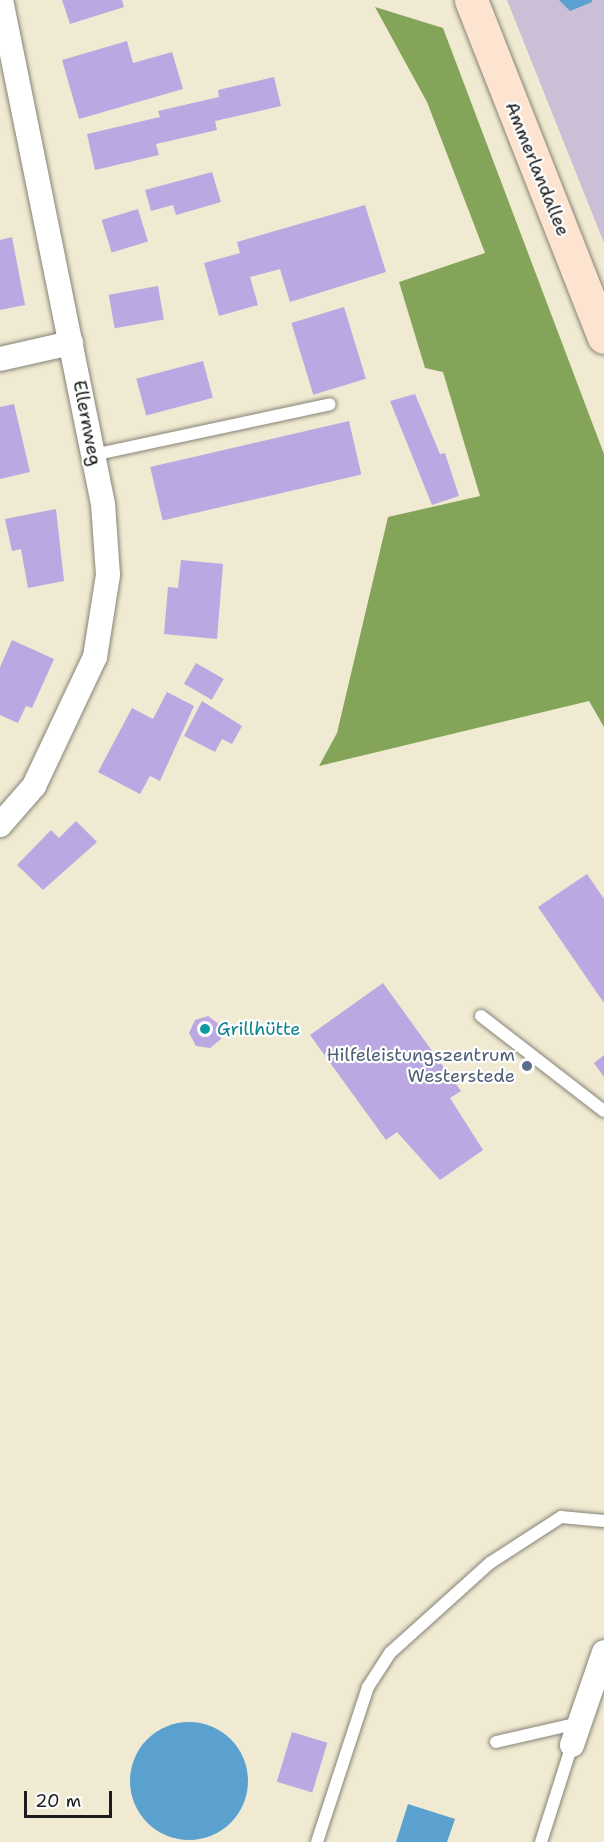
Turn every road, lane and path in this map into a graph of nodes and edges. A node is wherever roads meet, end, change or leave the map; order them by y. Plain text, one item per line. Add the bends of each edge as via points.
1 (1, 0) edge
2 (471, 0) edge
3 (604, 337) edge
4 (71, 343) junction
5 (0, 359) edge
6 (330, 404) dead end
7 (93, 455) junction
8 (0, 825) edge
9 (481, 1016) dead end
10 (604, 1111) edge
11 (604, 1521) edge
12 (604, 1653) edge
13 (576, 1734) junction
14 (496, 1742) dead end
15 (317, 1842) edge
16 (542, 1842) edge

1 - 4 street, Ellernweg
2 - 3 main road, Ammerlandallee
4 - 5 street
4 - 7 street, Ellernweg
6 - 7 lane
7 - 8 street, Ellernweg via 108,575 95,657 34,786
9 - 10 lane
11 - 15 lane via 561,1516 490,1563 390,1653 368,1687
12 - 13 street
13 - 14 lane
13 - 16 lane

